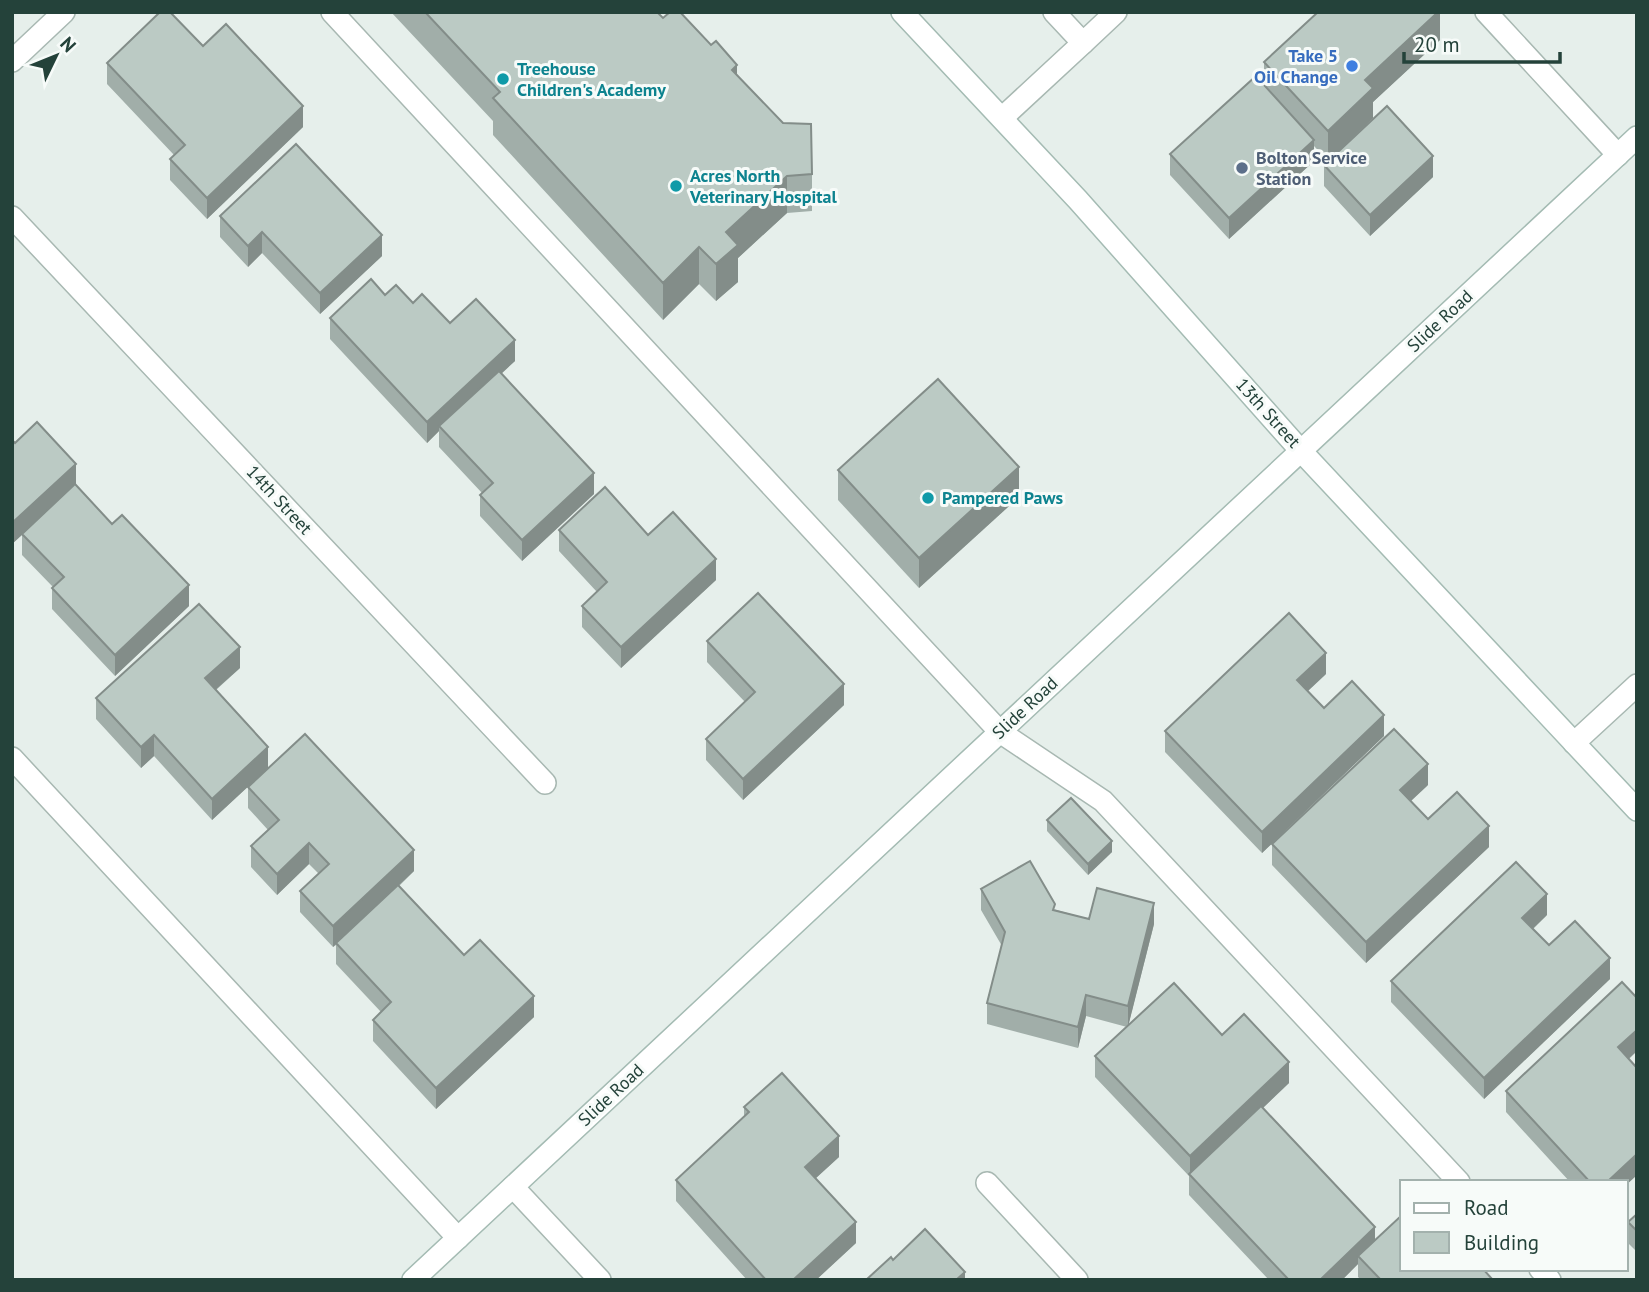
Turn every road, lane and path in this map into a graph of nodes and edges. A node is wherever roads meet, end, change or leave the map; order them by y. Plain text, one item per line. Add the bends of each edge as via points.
1 (64, 12) edge
2 (332, 12) edge
3 (902, 12) edge
4 (1054, 12) edge
5 (1116, 12) edge
6 (1494, 15) edge
7 (1083, 43) junction
8 (12, 61) edge
9 (1002, 118) junction
10 (1637, 137) edge
11 (1618, 155) junction
12 (12, 217) edge
13 (1301, 451) junction
14 (1637, 685) edge
15 (1000, 732) junction
16 (1574, 743) junction
17 (12, 758) edge
18 (545, 783) dead end
19 (1637, 810) edge
20 (1457, 1180) edge
21 (987, 1183) dead end
22 (513, 1186) junction
23 (458, 1238) junction
24 (413, 1280) edge
25 (600, 1280) edge
26 (1077, 1280) edge

1 - 8 street
2 - 15 street
3 - 9 street, 13th Street
4 - 7 street
5 - 7 street
6 - 11 street
7 - 9 street
9 - 13 street, 13th Street
10 - 11 street, Slide Road
11 - 13 street, Slide Road
12 - 18 street, 14th Street
13 - 15 street, Slide Road
13 - 16 street, 13th Street
14 - 16 street
15 - 20 street via 1103,801
15 - 22 street, Slide Road
16 - 19 street, 13th Street
17 - 23 street
21 - 26 street
22 - 23 street, Slide Road
22 - 25 street
23 - 24 street, Slide Road

